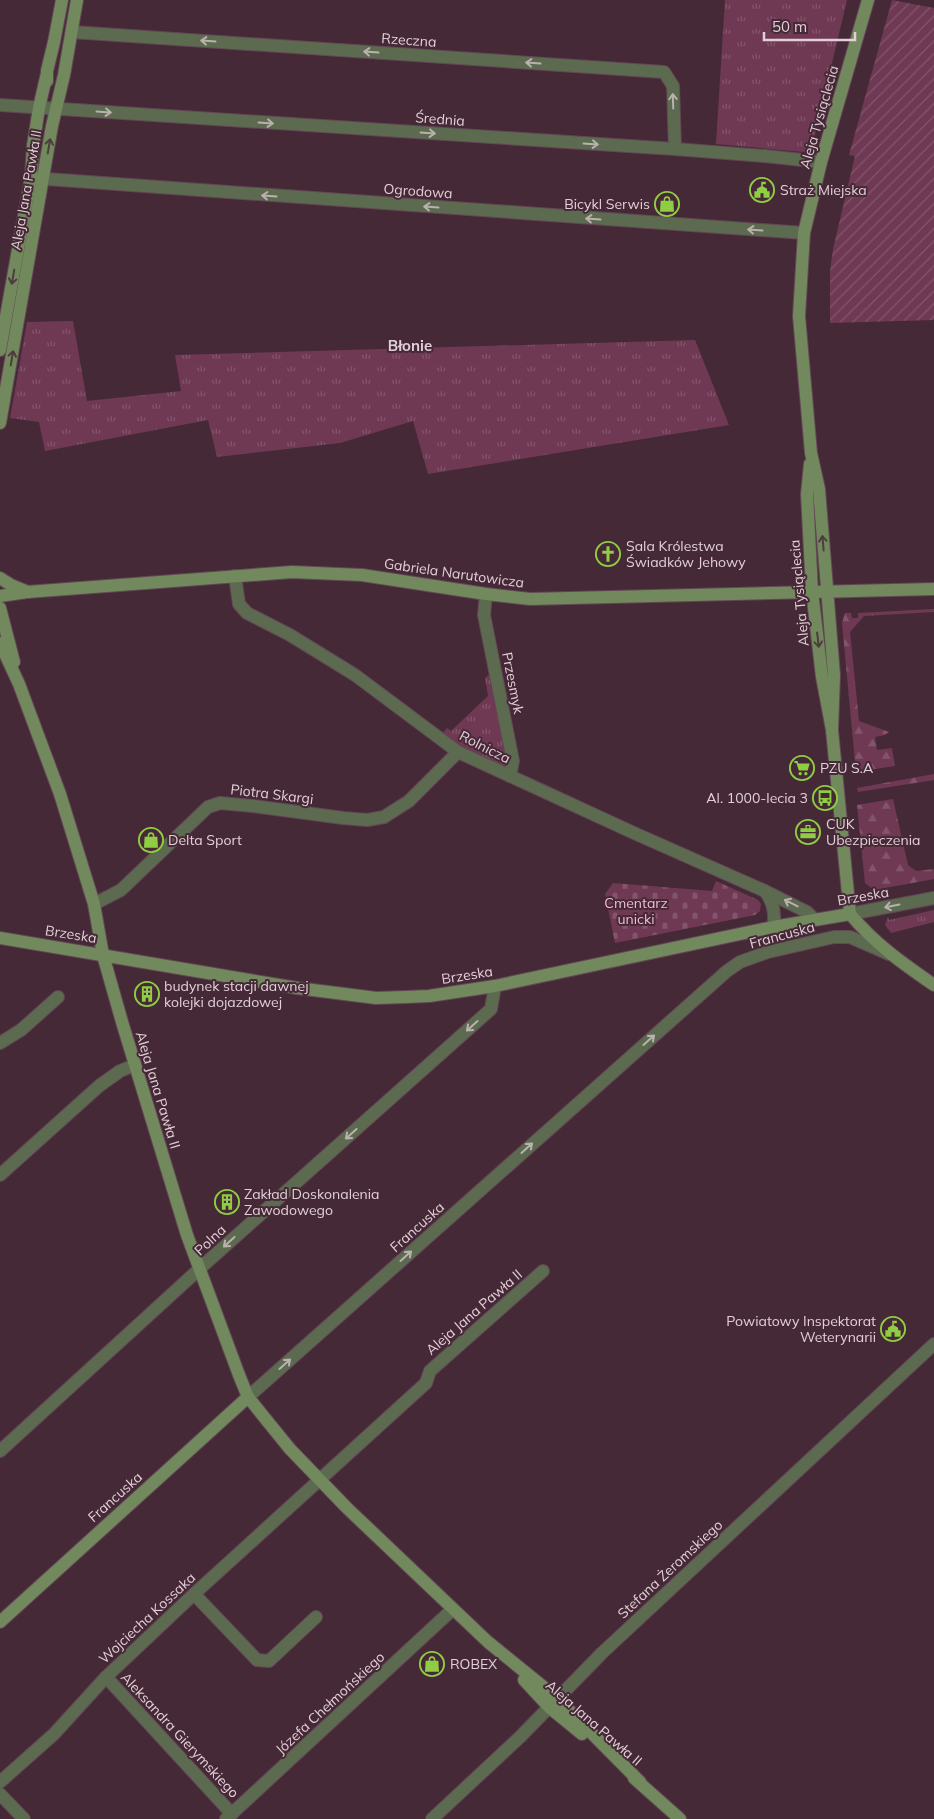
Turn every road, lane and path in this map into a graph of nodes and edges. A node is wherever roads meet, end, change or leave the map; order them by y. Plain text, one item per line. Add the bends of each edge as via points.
1 (62, 0) edge
2 (78, 0) edge
3 (868, 0) edge
4 (72, 32) junction
5 (54, 42) junction
6 (47, 73) junction
7 (0, 105) edge
8 (39, 108) junction
9 (56, 109) junction
10 (675, 149) junction
11 (821, 162) junction
12 (37, 178) junction
13 (804, 233) junction
14 (12, 320) junction
15 (0, 350) edge
16 (0, 423) edge
17 (811, 452) junction
18 (235, 576) junction
19 (0, 578) edge
20 (934, 590) edge
21 (812, 591) junction
22 (28, 592) junction
23 (827, 592) junction
24 (486, 594) junction
25 (0, 596) edge
26 (0, 608) edge
27 (0, 643) edge
28 (19, 684) junction
29 (832, 730) junction
30 (458, 752) junction
31 (510, 776) junction
32 (765, 890) junction
33 (934, 898) edge
34 (94, 904) junction
35 (850, 914) junction
36 (814, 919) junction
37 (773, 927) junction
38 (0, 938) edge
39 (103, 955) junction
40 (890, 955) junction
41 (934, 985) edge
42 (495, 986) junction
43 (58, 997) dead end
44 (0, 1043) edge
45 (135, 1066) junction
46 (0, 1175) edge
47 (199, 1270) junction
48 (543, 1272) dead end
49 (934, 1344) edge
50 (248, 1397) junction
51 (0, 1451) edge
52 (319, 1479) junction
53 (194, 1594) junction
54 (453, 1609) junction
55 (316, 1617) dead end
56 (0, 1622) edge
57 (106, 1677) junction
58 (553, 1703) junction
59 (0, 1782) edge
60 (0, 1794) edge
61 (229, 1816) edge
62 (24, 1819) edge
63 (432, 1819) edge
64 (680, 1819) edge

1 - 5 street, Aleja Jana Pawła II
2 - 4 street, Aleja Jana Pawła II
3 - 11 street, Aleja Tysiąclecia
4 - 5 street
4 - 9 street, Aleja Jana Pawła II
10 -> 4 street, Rzeczna via 673,86 664,72
5 - 6 street, Aleja Jana Pawła II
6 - 8 street, Aleja Jana Pawła II
6 - 9 street, Aleja Jana Pawła II via 48,94
7 - 8 street, Średnia
8 - 9 street, Średnia
8 - 12 street, Aleja Jana Pawła II via 33,146
9 -> 10 street, Średnia
12 -> 9 street, Aleja Jana Pawła II
10 - 11 street, Średnia
11 - 13 street, Aleja Tysiąclecia
13 -> 12 street, Ogrodowa
12 - 14 street, Aleja Jana Pawła II
13 - 17 street, Aleja Tysiąclecia via 799,316
14 - 15 street, Aleja Jana Pawła II
16 -> 14 street, Aleja Jana Pawła II
17 - 21 street, Aleja Tysiąclecia via 807,494
23 -> 17 street, Aleja Tysiąclecia via 818,489
18 - 22 street, Gabriela Narutowicza
18 - 24 street, Gabriela Narutowicza via 292,572 362,575
18 - 30 street, Rolnicza via 239,604 247,613 355,675
19 - 22 street
20 - 23 street, Gabriela Narutowicza
21 - 23 street, Gabriela Narutowicza
21 - 24 street, Gabriela Narutowicza via 530,599
21 -> 29 street, Aleja Tysiąclecia
22 - 25 street, Gabriela Narutowicza
23 - 29 street, Aleja Tysiąclecia via 834,675
24 - 31 street, Przesmyk via 484,614 512,761
26 - 28 street, Aleja Jana Pawła II
27 - 28 street, Aleja Jana Pawła II
28 - 34 street, Aleja Jana Pawła II via 60,794
29 - 35 street, Aleja Tysiąclecia
30 - 31 street, Rolnicza
30 - 34 street, Piotra Skargi via 409,801 384,818 343,818 220,803 208,807 121,890
31 - 32 street, Rolnicza
36 -> 32 street, Rolnicza via 808,912
32 - 37 street via 774,912
33 -> 35 street, Brzeska
34 - 39 street, Aleja Jana Pawła II
35 - 36 street, Brzeska
35 - 40 street
36 - 37 street, Brzeska
37 - 42 street, Brzeska
38 - 39 street, Brzeska
39 - 42 street, Brzeska via 376,998 429,996
39 - 45 street, Aleja Jana Pawła II
40 - 41 street
50 -> 40 street, Francuska via 726,970 768,952 834,938 850,937
42 -> 47 street, Polna via 491,1008
43 - 44 street via 21,1030
45 - 46 street via 120,1071 99,1086
45 - 47 street, Aleja Jana Pawła II
47 - 50 street, Aleja Jana Pawła II
47 - 51 street, Polna
48 - 52 street, Aleja Jana Pawła II via 430,1371 426,1383
49 - 58 street, Stefana Żeromskiego via 609,1646
50 - 52 street, Aleja Jana Pawła II
50 - 56 street, Francuska
52 - 53 street, Wojciecha Kossaka
52 - 54 street, Aleja Jana Pawła II
53 - 55 street via 257,1660 269,1661
53 - 57 street, Wojciecha Kossaka
54 - 58 street, Aleja Jana Pawła II
54 - 61 street, Józefa Chełmońskiego
57 - 59 street, Wojciecha Kossaka via 54,1734
57 - 61 street, Aleksandra Gierymskiego
58 - 63 street, Stefana Żeromskiego
58 - 64 street, Aleja Jana Pawła II
60 - 62 street

